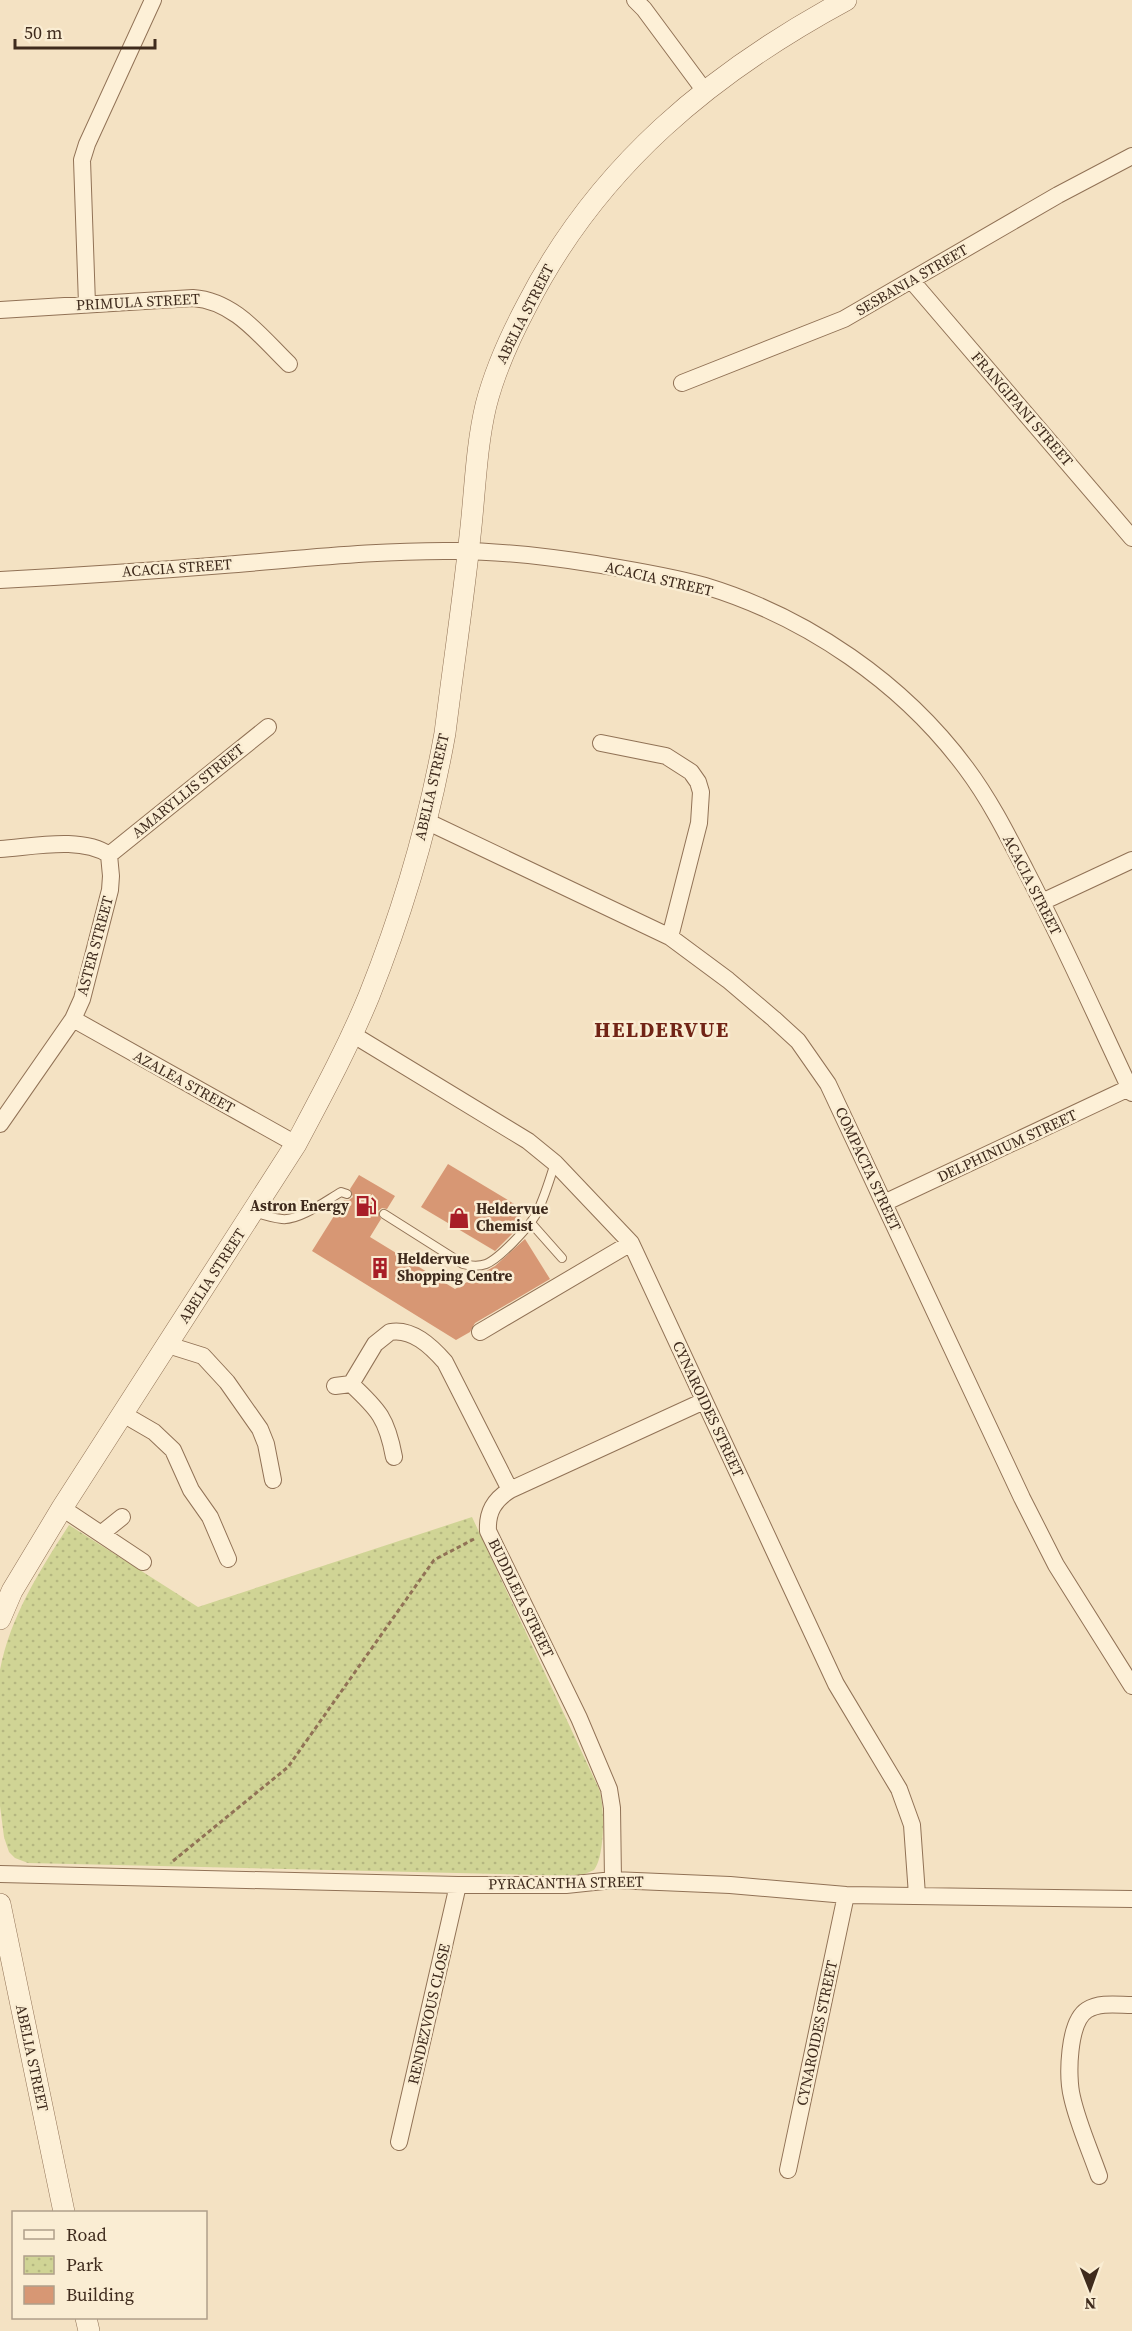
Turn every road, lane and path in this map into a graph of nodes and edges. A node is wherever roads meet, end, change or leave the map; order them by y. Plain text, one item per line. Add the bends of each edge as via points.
1 (153, 0) edge
2 (635, 0) edge
3 (846, 0) edge
4 (704, 90) junction
5 (1132, 156) edge
6 (911, 280) junction
7 (87, 304) junction
8 (0, 310) edge
9 (289, 364) dead end
10 (682, 382) dead end
11 (1132, 538) edge
12 (468, 551) junction
13 (0, 580) edge
14 (268, 727) dead end
15 (602, 742) dead end
16 (426, 821) junction
17 (0, 849) edge
18 (109, 855) junction
19 (1132, 860) edge
20 (1042, 902) junction
21 (670, 937) junction
22 (73, 1019) junction
23 (352, 1034) junction
24 (1131, 1090) edge
25 (0, 1124) edge
26 (296, 1144) junction
27 (555, 1163) junction
28 (347, 1194) dead end
29 (884, 1203) junction
30 (254, 1212) junction
31 (384, 1214) dead end
32 (531, 1223) junction
33 (631, 1243) junction
34 (562, 1258) dead end
35 (480, 1332) dead end
36 (168, 1345) junction
37 (704, 1401) junction
38 (123, 1414) junction
39 (394, 1457) dead end
40 (273, 1480) dead end
41 (510, 1490) junction
42 (62, 1508) junction
43 (122, 1517) dead end
44 (488, 1532) junction
45 (102, 1533) junction
46 (228, 1559) dead end
47 (143, 1562) dead end
48 (0, 1619) edge
49 (1132, 1686) edge
50 (0, 1874) edge
51 (152, 1877) junction
52 (612, 1880) junction
53 (458, 1885) junction
54 (846, 1895) junction
55 (917, 1895) junction
56 (1132, 1899) edge
57 (0, 1904) edge
58 (1132, 2006) edge
59 (399, 2142) dead end
60 (789, 2170) dead end
61 (1099, 2176) dead end
62 (64, 2211) edge

1 - 7 street via 82,160
2 - 4 street
3 - 4 street, ABELIA STREET
4 - 12 street, ABELIA STREET via 658,130 603,189 536,287 507,345 486,407
5 - 6 street, SESBANIA STREET
6 - 10 street, SESBANIA STREET via 844,319
6 - 11 street, FRANGIPANI STREET
7 - 8 street, PRIMULA STREET
7 - 9 street, PRIMULA STREET via 209,299 240,316
12 - 13 street, ACACIA STREET via 371,553
12 - 16 street, ABELIA STREET via 445,734
12 - 20 street, ACACIA STREET via 563,559 706,586 814,633 870,673 934,728 989,799
14 - 18 street, AMARYLLIS STREET
15 - 21 street via 666,756 691,772 698,782 699,823
16 - 21 street, COMPACTA STREET
16 - 23 street, ABELIA STREET via 407,891
17 - 18 street via 76,844 93,846
18 - 22 street, ASTER STREET via 110,890 82,999
19 - 20 street
20 - 24 street, ACACIA STREET
21 - 29 street, COMPACTA STREET via 728,980 798,1041 828,1084
22 - 25 street, ASTER STREET
22 - 26 street, AZALEA STREET
23 - 26 street, ABELIA STREET
23 - 27 street, CYNAROIDES STREET via 505,1125
24 - 29 street, DELPHINIUM STREET
26 - 30 street, ABELIA STREET
27 - 32 lane
27 - 33 street, CYNAROIDES STREET
28 - 30 lane via 341,1192 288,1219
29 - 49 street, COMPACTA STREET via 1056,1565
30 - 36 street, ABELIA STREET
31 - 32 lane via 471,1266 491,1262
32 - 34 lane
33 - 35 street
33 - 37 street, CYNAROIDES STREET
36 - 38 street, ABELIA STREET
36 - 40 street via 203,1356 227,1382 260,1429
37 - 41 street, BUDDLEIA STREET
37 - 55 street, CYNAROIDES STREET via 836,1684 899,1789 912,1825
38 - 42 street, ABELIA STREET
38 - 46 street via 154,1432 173,1450
39 - 41 street via 391,1438 379,1411 343,1385 375,1344 397,1331 419,1338 445,1362
41 - 44 street, BUDDLEIA STREET via 500,1496 491,1510
42 - 45 street
42 - 48 street, ABELIA STREET via 12,1591
43 - 45 street
44 - 51 path via 434,1560 288,1767
44 - 52 street, BUDDLEIA STREET via 579,1718 609,1789
45 - 47 street
50 - 51 street, PYRACANTHA STREET
51 - 53 street, PYRACANTHA STREET
52 - 53 street, PYRACANTHA STREET via 566,1885
52 - 54 street, PYRACANTHA STREET
53 - 59 street, RENDEZVOUS CLOSE
54 - 55 street, PYRACANTHA STREET
54 - 60 street, CYNAROIDES STREET
55 - 56 street, PYRACANTHA STREET
57 - 62 street, ABELIA STREET
58 - 61 street via 1093,2007 1081,2014 1074,2028 1072,2097

